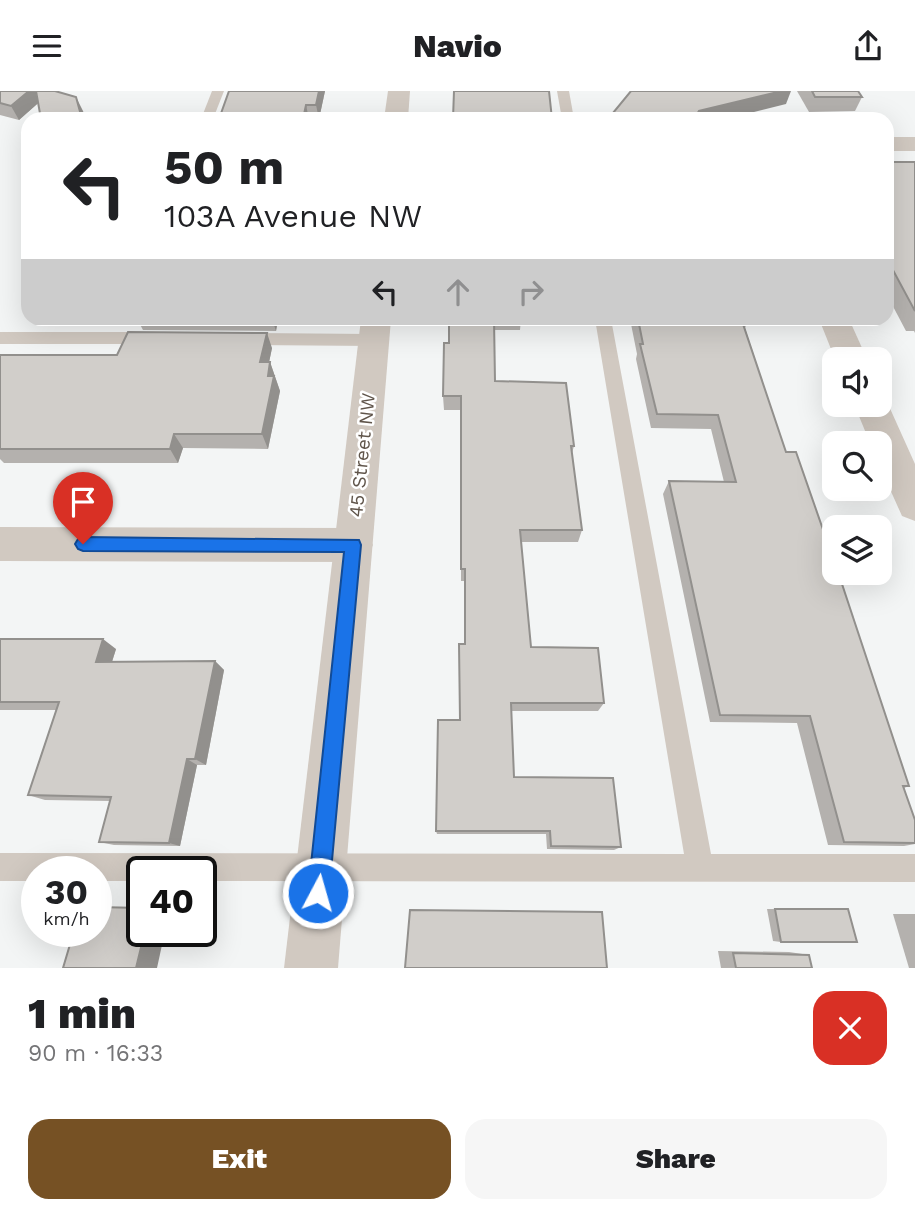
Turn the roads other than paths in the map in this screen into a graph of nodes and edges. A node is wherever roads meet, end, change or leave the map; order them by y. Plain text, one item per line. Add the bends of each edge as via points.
1 (218, 91) edge
2 (399, 91) edge
3 (563, 91) edge
4 (210, 112) edge
5 (397, 112) edge
6 (567, 112) edge
7 (894, 144) edge
8 (915, 144) edge
9 (125, 326) edge
10 (604, 326) edge
11 (837, 326) edge
12 (375, 329) edge
13 (0, 338) edge
14 (120, 338) junction
15 (176, 338) edge
16 (217, 339) edge
17 (846, 347) edge
18 (877, 417) edge
19 (915, 505) edge
20 (0, 544) edge
21 (353, 545) junction
22 (0, 867) edge
23 (321, 868) junction
24 (700, 868) junction
25 (915, 868) edge
26 (311, 968) edge

1 - 4 lane
2 - 5 street
3 - 6 lane
7 - 8 street
9 - 14 lane
10 - 24 lane
11 - 17 street
12 - 16 lane
12 - 21 street, 45 Street NW
13 - 14 lane
14 - 15 lane
18 - 19 street
20 - 21 street
21 - 23 street, 45 Street NW
22 - 23 lane
23 - 24 lane
23 - 26 street, 45 Street NW
24 - 25 lane

